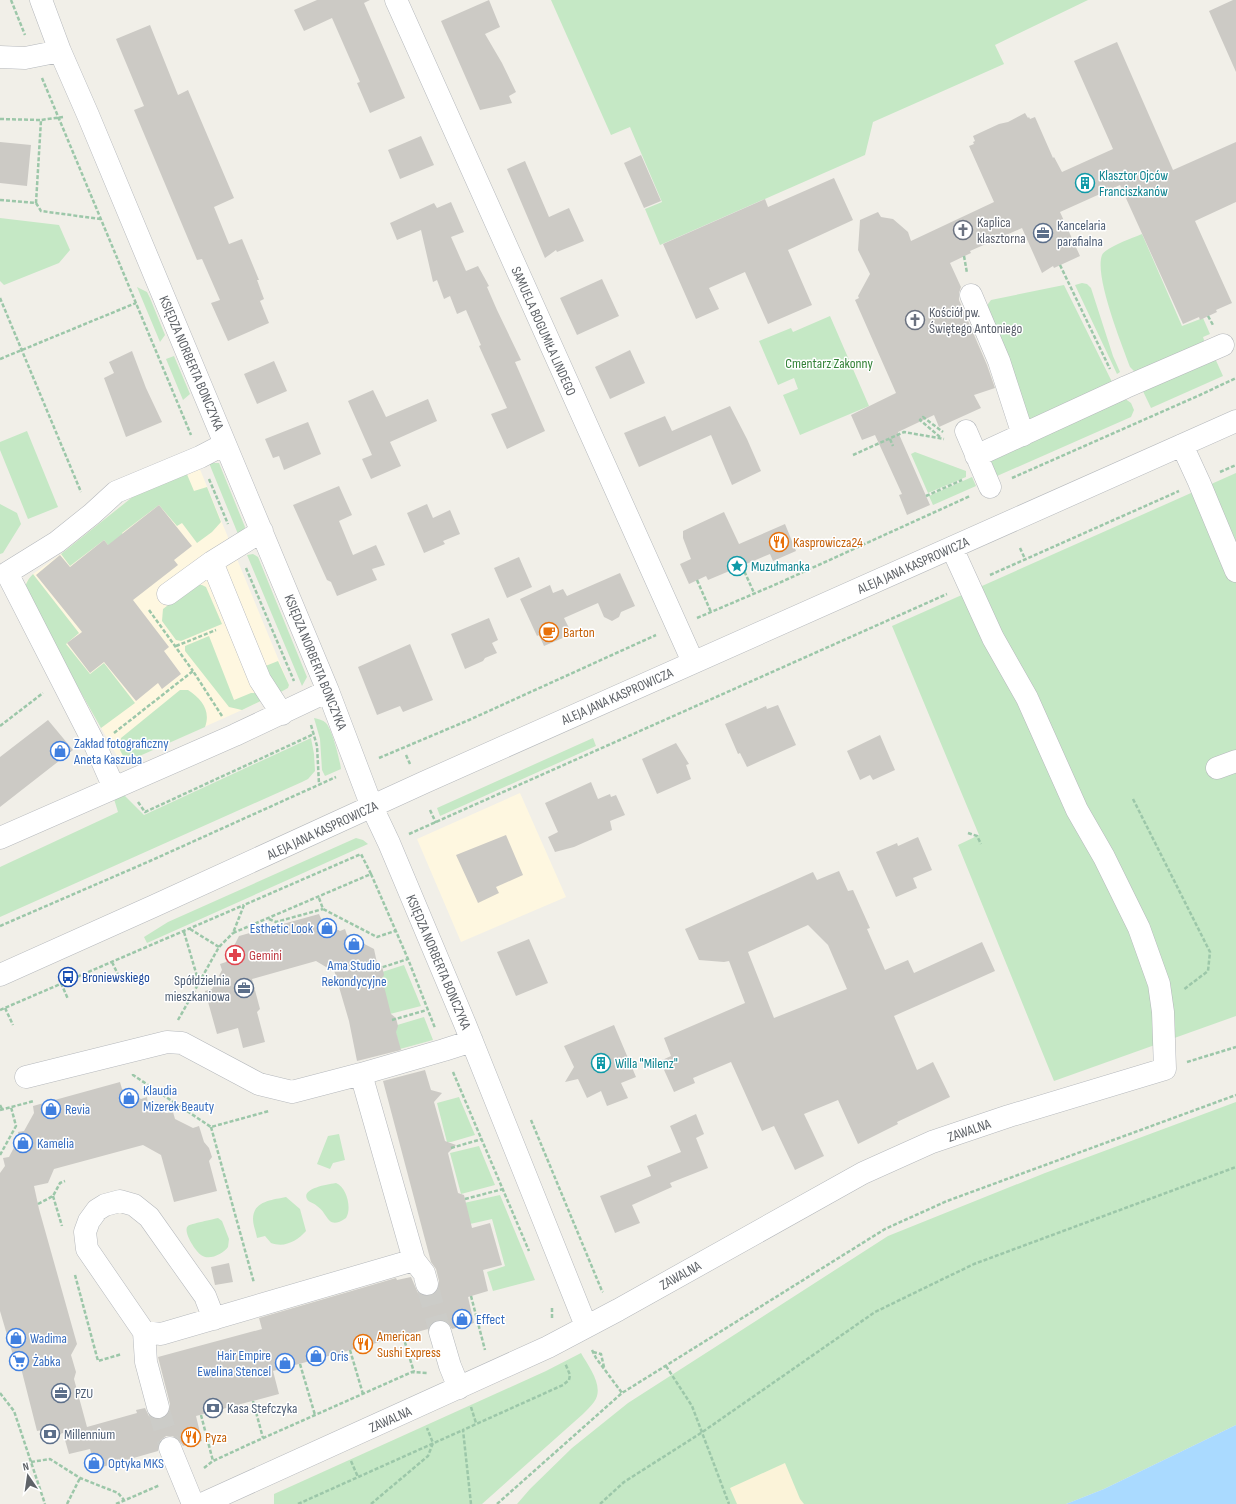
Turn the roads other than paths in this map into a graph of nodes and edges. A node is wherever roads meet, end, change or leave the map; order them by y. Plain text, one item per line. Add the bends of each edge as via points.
1 (41, 0) edge
2 (396, 0) edge
3 (60, 51) junction
4 (0, 57) edge
5 (971, 295) dead end
6 (1223, 346) dead end
7 (1236, 421) edge
8 (966, 431) dead end
9 (1022, 435) junction
10 (225, 444) junction
11 (1182, 445) junction
12 (262, 531) junction
13 (952, 548) junction
14 (212, 562) junction
15 (1236, 571) edge
16 (168, 594) road end
17 (694, 662) junction
18 (328, 691) junction
19 (282, 714) junction
20 (119, 786) junction
21 (372, 807) junction
22 (0, 838) edge
23 (0, 975) edge
24 (472, 1041) junction
25 (361, 1074) junction
26 (26, 1077) dead end
27 (414, 1260) junction
28 (427, 1284) tunnel mouth
29 (214, 1319) junction
30 (586, 1326) junction
31 (440, 1332) tunnel mouth
32 (145, 1340) junction
33 (464, 1395) junction
34 (158, 1407) tunnel mouth
35 (170, 1448) tunnel mouth
36 (193, 1504) edge
37 (202, 1504) edge

1 - 3 street, KSIĘDZA NORBERTA BONCZYKA
2 - 17 street, SAMUELA BOGUMIŁA LINDEGO
3 - 4 street via 25,58
3 - 10 street, KSIĘDZA NORBERTA BONCZYKA
5 - 9 street via 999,361
6 - 9 street
7 - 11 street, ALEJA JANA KASPROWICZA
8 - 9 street via 983,471
10 - 12 street, KSIĘDZA NORBERTA BONCZYKA
10 - 20 street via 116,492 57,542 6,573 96,747
11 - 13 street, ALEJA JANA KASPROWICZA
11 - 15 street
12 - 14 street
12 - 18 street, KSIĘDZA NORBERTA BONCZYKA
13 - 17 street, ALEJA JANA KASPROWICZA
13 - 30 street, ZAWALNA via 993,638 1027,698 1077,810 1104,857 1139,928 1159,984 1163,1012 1165,1069 932,1142 863,1173
14 - 16 street
14 - 19 street via 260,680
17 - 21 street, ALEJA JANA KASPROWICZA
18 - 19 street
18 - 21 street, KSIĘDZA NORBERTA BONCZYKA
19 - 20 street
20 - 22 street
21 - 23 street, ALEJA JANA KASPROWICZA
21 - 24 street, KSIĘDZA NORBERTA BONCZYKA
24 - 25 street
24 - 30 street, KSIĘDZA NORBERTA BONCZYKA
25 - 26 street via 292,1092 259,1084 182,1043 167,1042
25 - 27 street
27 - 28 street via 424,1273
27 - 29 street
29 - 32 street
29 - 32 street via 205,1296 149,1217 134,1205 120,1201 105,1205 97,1210 89,1221 85,1232 87,1249
30 - 33 street, ZAWALNA
31 - 33 street via 450,1366
32 - 34 street via 146,1362
33 - 37 street, ZAWALNA
35 - 36 street

